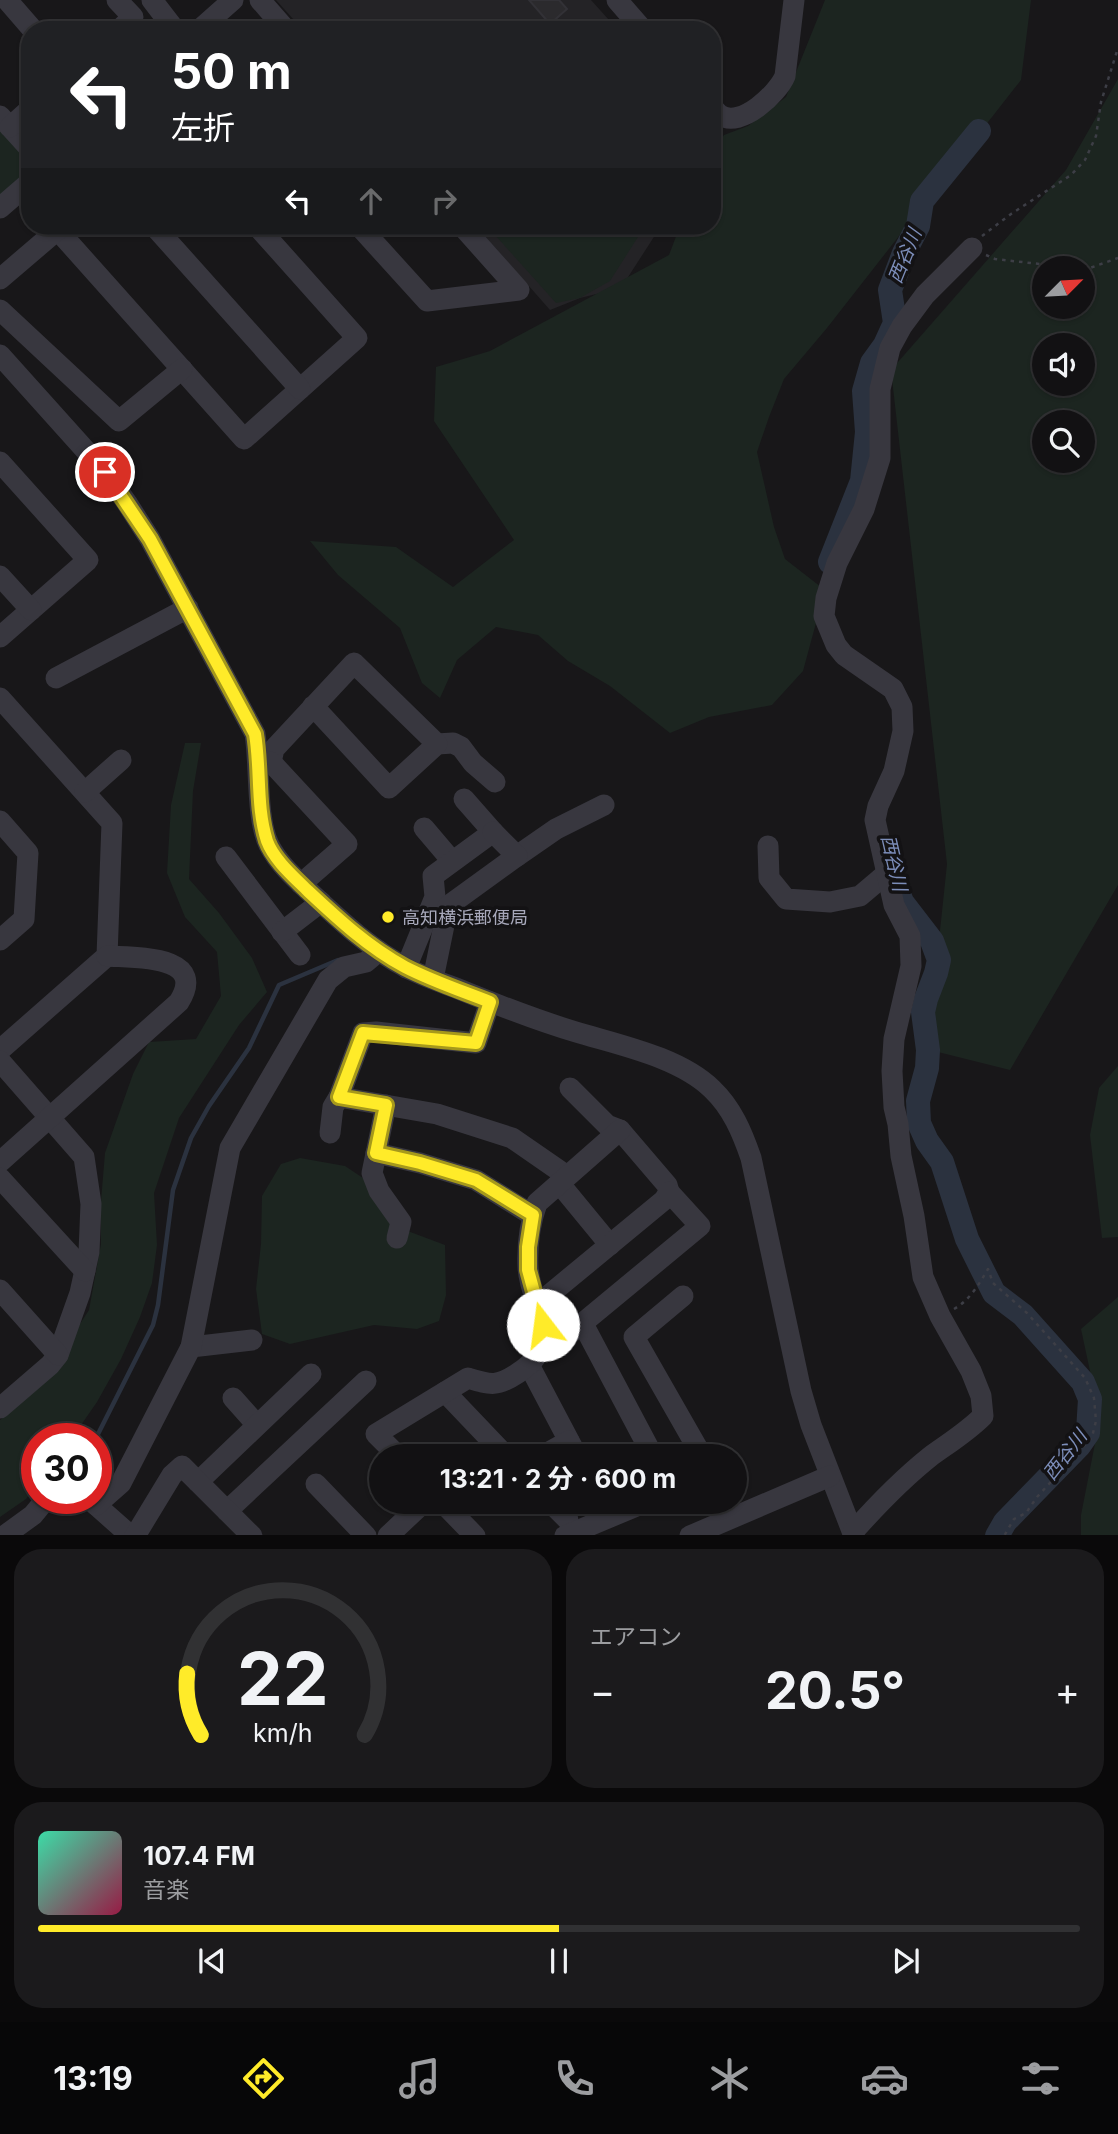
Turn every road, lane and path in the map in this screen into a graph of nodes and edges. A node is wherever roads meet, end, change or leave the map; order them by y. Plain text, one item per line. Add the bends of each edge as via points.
1 (7, 0) edge
2 (117, 0) edge
3 (152, 0) edge
4 (233, 0) edge
5 (260, 0) edge
6 (617, 0) edge
7 (794, 0) edge
8 (25, 21) edge
9 (130, 21) edge
10 (168, 21) edge
11 (209, 21) edge
12 (277, 21) edge
13 (635, 21) edge
14 (1118, 48) edge
15 (21, 113) edge
16 (721, 115) edge
17 (5, 121) edge
18 (21, 139) edge
19 (21, 193) edge
20 (0, 208) edge
21 (49, 235) edge
22 (65, 235) edge
23 (162, 235) edge
24 (265, 235) edge
25 (367, 235) edge
26 (470, 235) edge
27 (972, 248) junction
28 (1118, 258) edge
29 (1032, 263) edge
30 (1096, 266) edge
31 (0, 279) edge
32 (0, 310) edge
33 (0, 355) edge
34 (182, 369) junction
35 (300, 389) junction
36 (0, 463) edge
37 (0, 576) edge
38 (188, 608) junction
39 (31, 610) junction
40 (0, 637) edge
41 (56, 678) dead end
42 (0, 698) edge
43 (313, 706) junction
44 (437, 744) junction
45 (121, 760) dead end
46 (265, 760) junction
47 (495, 782) dead end
48 (85, 792) junction
49 (464, 799) dead end
50 (604, 805) dead end
51 (0, 821) edge
52 (424, 828) dead end
53 (493, 832) junction
54 (768, 846) dead end
55 (517, 856) junction
56 (226, 857) dead end
57 (452, 861) junction
58 (886, 874) junction
59 (301, 884) junction
60 (321, 902) junction
61 (282, 932) junction
62 (0, 940) edge
63 (379, 951) junction
64 (300, 955) dead end
65 (107, 956) junction
66 (406, 968) junction
67 (433, 979) junction
68 (490, 1002) junction
69 (0, 1050) edge
70 (0, 1061) edge
71 (570, 1088) dead end
72 (339, 1097) junction
73 (386, 1105) junction
74 (50, 1118) junction
75 (620, 1130) junction
76 (330, 1133) dead end
77 (376, 1153) junction
78 (0, 1162) edge
79 (0, 1178) edge
80 (563, 1180) junction
81 (669, 1192) junction
82 (533, 1215) junction
83 (397, 1238) dead end
84 (610, 1245) junction
85 (85, 1271) junction
86 (0, 1290) edge
87 (683, 1297) dead end
88 (538, 1304) junction
89 (940, 1316) junction
90 (583, 1324) junction
91 (252, 1340) dead end
92 (561, 1341) dead end
93 (191, 1347) junction
94 (58, 1355) junction
95 (529, 1365) junction
96 (311, 1374) dead end
97 (366, 1381) dead end
98 (445, 1392) junction
99 (233, 1398) dead end
100 (1, 1407) edge
101 (257, 1425) junction
102 (386, 1444) edge
103 (495, 1444) edge
104 (570, 1444) edge
105 (647, 1444) edge
106 (695, 1444) edge
107 (830, 1476) junction
108 (198, 1482) junction
109 (316, 1484) dead end
110 (112, 1489) edge
111 (747, 1504) edge
112 (228, 1511) junction
113 (34, 1514) edge
114 (107, 1514) edge
115 (411, 1514) edge
116 (454, 1514) edge
117 (609, 1514) edge
118 (725, 1514) edge
119 (566, 1528) edge
120 (17, 1532) edge
121 (853, 1534) edge
122 (133, 1535) edge
123 (252, 1535) edge
124 (366, 1535) edge
125 (388, 1535) edge
126 (475, 1535) edge
127 (690, 1535) edge
128 (1004, 1535) edge

1 - 8 street
2 - 9 street via 133,18
3 - 10 street
4 - 11 street
5 - 12 street
6 - 13 street
7 - 16 street via 781,86 745,115
14 - 27 path via 1096,136 1085,160
15 - 17 street
17 - 18 street
19 - 20 street
21 - 31 street
22 - 34 street
23 - 35 street
24 - 35 street via 357,338
25 - 26 street via 427,302 519,290
27 - 29 path via 995,259
27 - 58 street via 925,295 890,348 880,388 880,458 826,598 824,616 836,645 893,689 902,707 903,731 894,771 875,820
28 - 30 path
32 - 34 street via 119,421
33 - 38 street via 105,472 150,539
34 - 35 street via 244,439
36 - 39 street via 88,561
37 - 39 street
38 - 41 street
38 - 46 street
39 - 40 street
42 - 48 street
43 - 44 street via 354,663
43 - 44 street via 389,788
43 - 46 street
44 - 47 street via 461,747
45 - 48 street
46 - 59 street via 261,814 268,843
46 - 59 street via 347,844
48 - 65 street via 112,823
49 - 53 street
50 - 55 street via 556,829
51 - 62 street via 28,853 24,919
52 - 57 street
53 - 55 street
53 - 57 street
54 - 58 street via 769,878 786,899 830,902 860,896
55 - 67 street via 448,906
56 - 61 street
57 - 66 street via 433,876 435,897
58 - 89 street via 894,905 910,936 911,965 894,1039 894,1107 923,1277
59 - 60 street
60 - 61 street
60 - 63 street
61 - 64 street
63 - 66 street
63 - 93 street via 328,980 230,1149
65 - 69 street
65 - 74 street via 172,963 183,976 183,995
66 - 67 street
67 - 68 street
68 - 72 street via 476,1043 363,1033
68 - 107 street via 657,1056 712,1088 731,1111 751,1158 801,1391
70 - 74 street
71 - 75 street via 607,1125
72 - 73 street
72 - 76 street
73 - 77 street
73 - 80 street via 437,1114 512,1138
74 - 78 street
74 - 85 street via 84,1157 91,1204
75 - 80 street
75 - 81 street
77 - 82 street via 476,1180
77 - 83 street via 372,1173 401,1223
79 - 85 street
80 - 82 street via 537,1203
80 - 84 street
81 - 84 street
81 - 90 street via 700,1226
82 - 88 street via 528,1270
84 - 88 street
85 - 94 street
86 - 94 street
87 - 106 street via 634,1337
88 - 95 street via 544,1339
89 - 121 street via 971,1371 983,1416 886,1494
89 - 128 path via 963,1304 988,1269 993,1283 1027,1313 1085,1378 1094,1398 1092,1437
90 - 92 street
90 - 105 street
91 - 93 street
93 - 110 street via 121,1483
94 - 100 street
95 - 98 street via 499,1383 489,1385 468,1378
95 - 104 street
96 - 101 street
97 - 112 street
98 - 102 street via 376,1434
98 - 103 street
99 - 101 street
101 - 108 street
107 - 111 street
107 - 121 street
108 - 112 street
108 - 122 street via 182,1466
109 - 124 street
112 - 123 street
113 - 120 street
114 - 122 street
115 - 125 street
116 - 126 street
117 - 119 street
118 - 127 street

